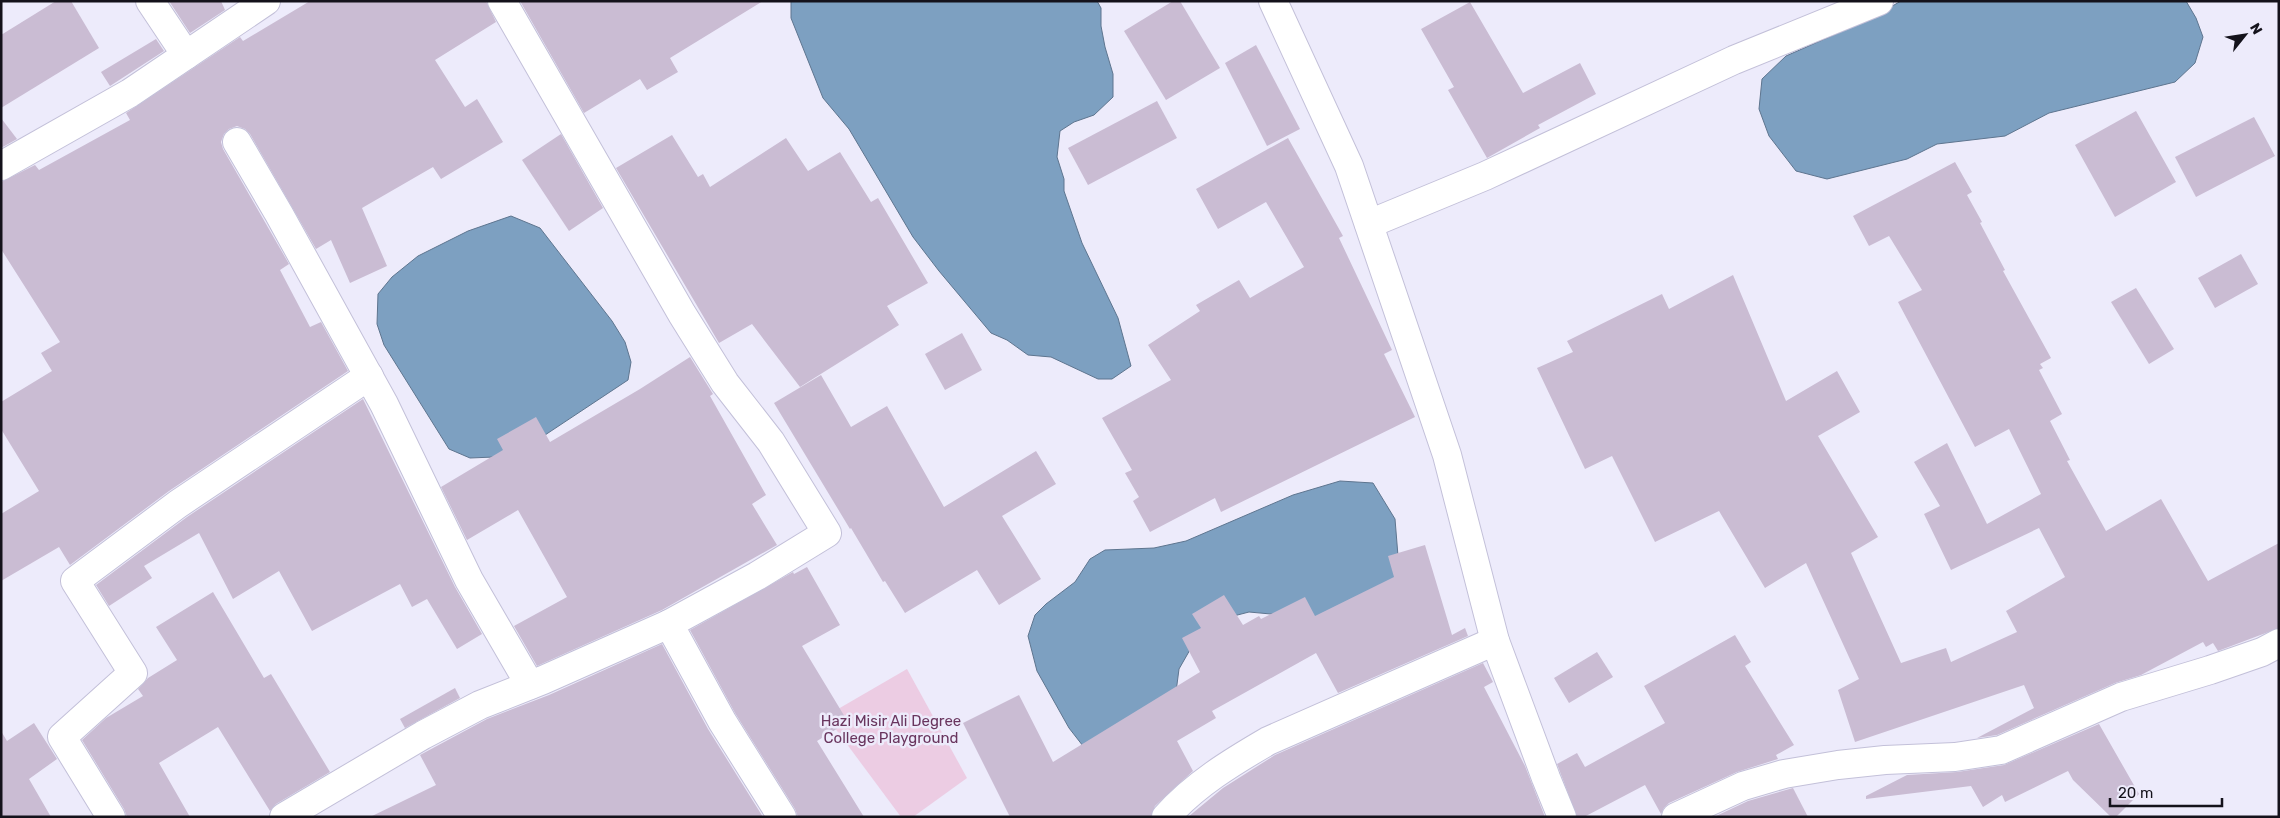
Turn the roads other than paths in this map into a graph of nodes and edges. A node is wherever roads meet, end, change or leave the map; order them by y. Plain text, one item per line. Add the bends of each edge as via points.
1 (150, 1) edge
2 (266, 1) edge
3 (502, 1) edge
4 (1273, 1) edge
5 (1879, 1) edge
6 (186, 55) junction
7 (237, 142) dead end
8 (1, 166) edge
9 (1369, 224) junction
10 (369, 376) junction
11 (669, 624) junction
12 (1495, 641) junction
13 (2279, 642) edge
14 (530, 685) junction
15 (111, 817) edge
16 (284, 817) edge
17 (782, 817) edge
18 (1166, 817) edge
19 (1562, 817) edge
20 (1676, 817) edge

1 - 6 street
2 - 6 street
3 - 11 street via 682,314 725,383 771,442 827,533
4 - 9 street via 1349,166
5 - 9 street via 1734,60 1485,176
6 - 8 street via 130,93
7 - 10 street
9 - 12 street via 1447,455
10 - 14 street via 469,580
10 - 15 street via 178,504 75,581 133,673 62,737
11 - 14 street
11 - 17 street via 722,721
12 - 18 street via 1268,741 1201,785
12 - 19 street
13 - 20 street via 2262,652 2121,697 2001,750 1955,758 1857,762 1784,774 1743,786
14 - 16 street via 480,705 423,735

